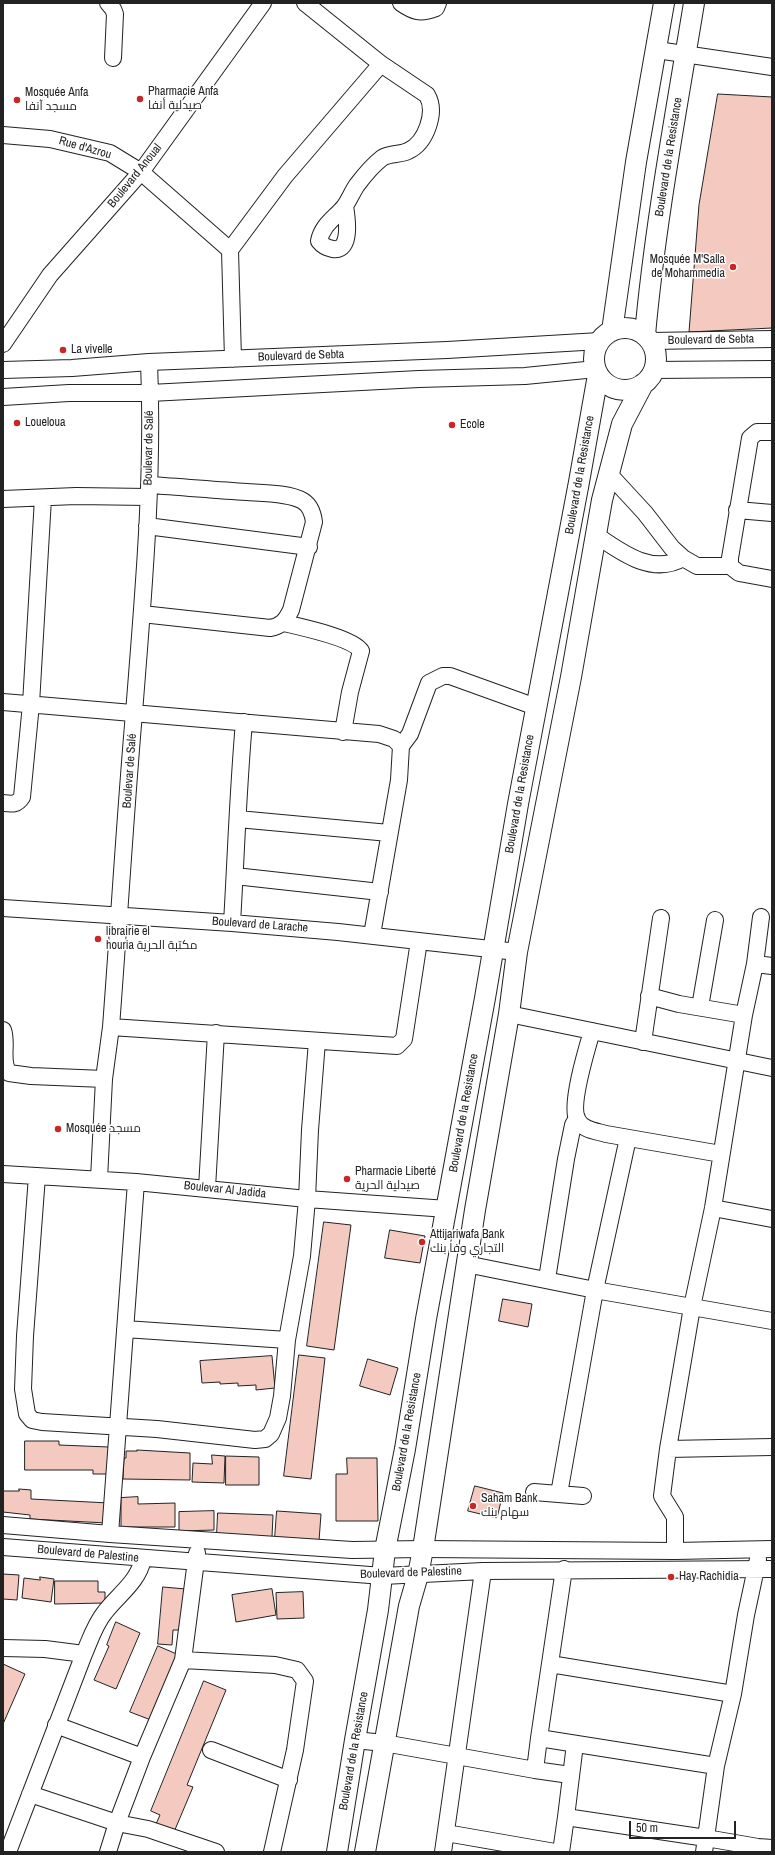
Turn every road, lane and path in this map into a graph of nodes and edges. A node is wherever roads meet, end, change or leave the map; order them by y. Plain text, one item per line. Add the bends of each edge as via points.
1 (108, 3) edge
2 (263, 3) edge
3 (305, 3) edge
4 (401, 3) edge
5 (438, 3) edge
6 (664, 3) edge
7 (694, 3) edge
8 (657, 50) junction
9 (686, 53) junction
10 (113, 58) dead end
11 (381, 64) junction
12 (772, 67) edge
13 (3, 135) edge
14 (141, 172) junction
15 (345, 206) dead end
16 (230, 250) junction
17 (606, 336) junction
18 (647, 338) junction
19 (772, 339) edge
20 (3, 344) edge
21 (234, 359) junction
22 (149, 362) junction
23 (772, 369) edge
24 (3, 370) edge
25 (597, 372) junction
26 (648, 377) junction
27 (150, 393) junction
28 (3, 397) edge
29 (772, 432) edge
30 (609, 474) junction
31 (148, 491) junction
32 (44, 498) junction
33 (3, 499) edge
34 (737, 510) junction
35 (772, 513) edge
36 (147, 526) junction
37 (596, 536) junction
38 (308, 547) junction
39 (683, 558) junction
40 (730, 566) junction
41 (772, 579) edge
42 (142, 614) junction
43 (284, 623) junction
44 (3, 702) edge
45 (30, 704) junction
46 (536, 707) junction
47 (134, 714) junction
48 (244, 722) junction
49 (343, 732) junction
50 (401, 746) junction
51 (3, 803) edge
52 (238, 819) junction
53 (389, 833) junction
54 (235, 876) junction
55 (380, 892) junction
56 (3, 908) edge
57 (120, 916) junction
58 (762, 917) dead end
59 (661, 918) dead end
60 (715, 920) dead end
61 (232, 923) junction
62 (372, 935) junction
63 (419, 941) junction
64 (493, 950) junction
65 (517, 952) junction
66 (755, 964) junction
67 (772, 966) edge
68 (649, 996) junction
69 (700, 1007) junction
70 (509, 1014) junction
71 (744, 1015) junction
72 (111, 1027) junction
73 (3, 1030) edge
74 (592, 1031) junction
75 (216, 1033) junction
76 (318, 1041) junction
77 (643, 1042) junction
78 (736, 1061) junction
79 (772, 1068) edge
80 (104, 1079) junction
81 (577, 1118) junction
82 (628, 1138) junction
83 (721, 1154) junction
84 (3, 1174) edge
85 (37, 1176) junction
86 (99, 1179) junction
87 (136, 1182) junction
88 (207, 1188) junction
89 (307, 1198) junction
90 (713, 1208) junction
91 (447, 1209) junction
92 (772, 1219) edge
93 (466, 1264) junction
94 (547, 1279) junction
95 (595, 1290) junction
96 (692, 1307) junction
97 (772, 1321) edge
98 (125, 1329) junction
99 (287, 1340) junction
100 (117, 1426) junction
101 (772, 1446) edge
102 (668, 1448) junction
103 (534, 1492) dead end
104 (559, 1494) junction
105 (583, 1496) dead end
106 (3, 1525) edge
107 (110, 1534) junction
108 (199, 1540) junction
109 (3, 1547) edge
110 (423, 1549) junction
111 (766, 1549) edge
112 (385, 1550) junction
113 (675, 1551) junction
114 (143, 1559) junction
115 (196, 1562) junction
116 (564, 1569) junction
117 (756, 1569) junction
118 (772, 1569) edge
119 (483, 1570) junction
120 (418, 1575) junction
121 (382, 1576) junction
122 (3, 1648) edge
123 (84, 1654) junction
124 (183, 1660) junction
125 (550, 1664) junction
126 (732, 1694) junction
127 (56, 1725) junction
128 (539, 1738) junction
129 (355, 1740) junction
130 (384, 1743) junction
131 (575, 1744) junction
132 (211, 1750) dead end
133 (142, 1757) junction
134 (455, 1757) junction
135 (716, 1766) junction
136 (535, 1770) junction
137 (570, 1775) junction
138 (289, 1780) junction
139 (30, 1794) junction
140 (566, 1817) junction
141 (117, 1823) junction
142 (446, 1833) junction
143 (705, 1845) edge
144 (772, 1848) edge
145 (8, 1852) edge
146 (108, 1852) edge
147 (216, 1852) edge
148 (272, 1852) edge
149 (338, 1852) edge
150 (365, 1852) edge
151 (443, 1852) edge
152 (556, 1852) edge
153 (561, 1852) edge

1 - 10 street via 115,14
2 - 14 street, Boulevard Anoual
3 - 11 street
4 - 5 street via 412,11 426,12 436,8
6 - 8 main road
7 - 9 main road, Boulevard de la Resistance
8 - 9 street
8 - 17 main road
9 - 12 street
9 - 18 main road, Boulevard de la Resistance via 653,266
11 - 15 street via 426,95 430,107 429,120 419,144 406,152 381,159 356,186
11 - 16 street via 285,176
13 - 14 street, Rue d'Azrou via 50,139 110,153
14 - 16 street, Rue d'Azrou
14 - 20 street, Boulevard Anoual via 50,275
16 - 21 street
17 - 18 main road via 629,328
17 - 21 street, Boulevard de Sebta via 447,350
17 - 25 main road via 595,350
18 - 19 street, Boulevard de Sebta
18 - 26 main road via 654,350 655,360
21 - 22 street, Boulevard de Sebta
22 - 24 street, Boulevard de Sebta
22 - 27 street, Boulevar de Salé
23 - 26 street
25 - 26 main road via 605,382 624,390 634,388
25 - 27 street
25 - 46 main road, Boulevard de la Resistance via 580,482
26 - 30 main road via 622,424
27 - 28 street via 69,393
27 - 31 street, Boulevar de Salé
29 - 34 street via 757,432 750,438
30 - 37 main road
30 - 39 street
31 - 32 street via 110,496
31 - 36 street, Boulevar de Salé
31 - 38 street via 267,494 300,500 309,506 313,515 314,522
32 - 33 street
32 - 45 street
34 - 35 street
34 - 40 street
36 - 38 street
36 - 42 street, Boulevar de Salé
37 - 39 street via 630,558 640,561 660,564
37 - 65 main road
38 - 43 street via 291,610
39 - 40 street via 697,566
40 - 41 street via 739,573
42 - 43 street via 270,628
42 - 47 street, Boulevar de Salé
43 - 49 street via 345,639 359,647 361,651
44 - 45 street
45 - 47 street
45 - 51 street via 22,797 15,804
46 - 50 street via 450,676 443,676 428,683 410,734
46 - 64 main road, Boulevard de la Resistance
47 - 48 street
47 - 57 street, Boulevar de Salé
48 - 49 street
48 - 52 street
49 - 50 street via 388,736
50 - 53 street via 399,780
52 - 53 street
52 - 54 street
53 - 55 street
54 - 55 street
54 - 61 street
55 - 62 street
56 - 57 street, Boulevard de Larache
57 - 61 street, Boulevard de Larache
57 - 72 street, Boulevar de Salé
58 - 66 street
59 - 68 street
60 - 69 street
61 - 62 street, Boulevard de Larache
62 - 63 street, Boulevard de Larache
63 - 64 street, Boulevard de Larache
63 - 76 street via 404,1039 400,1044 391,1046
64 - 65 street, Boulevard de Larache
64 - 91 main road, Boulevard de la Resistance
65 - 70 main road
66 - 67 street
66 - 71 street
68 - 69 street
68 - 77 street
69 - 71 street
70 - 74 street
70 - 93 main road
71 - 78 street
72 - 75 street
72 - 80 street, Boulevar de Salé
73 - 80 street via 6,1041 5,1068 9,1073
74 - 77 street
74 - 81 street via 578,1091
75 - 76 street
75 - 88 street
76 - 89 street
77 - 78 street
78 - 79 street
78 - 83 street
80 - 86 street, Boulevar de Salé
81 - 82 street via 590,1130
81 - 94 street via 573,1125
82 - 83 street
82 - 95 street
83 - 90 street
84 - 85 street, Boulevar Al Jadida
85 - 86 street, Boulevar Al Jadida
85 - 100 street via 25,1336 23,1389 27,1414 32,1420 42,1422
86 - 87 street, Boulevar Al Jadida
87 - 88 street, Boulevar Al Jadida
87 - 98 street
88 - 89 street, Boulevar Al Jadida
89 - 91 street, Boulevar Al Jadida
89 - 99 street via 302,1256
90 - 92 street
90 - 96 street
91 - 112 main road, Boulevard de la Resistance
93 - 94 street
93 - 110 main road
94 - 95 street
95 - 96 street
95 - 104 street
96 - 97 street
96 - 102 street
98 - 99 street
98 - 100 street
99 - 100 street via 278,1418 271,1434 265,1439
100 - 107 street
101 - 102 street
102 - 113 street via 662,1496 675,1517
103 - 104 street
104 - 105 street
106 - 107 street, Boulevard de Palestine
107 - 108 street, Boulevard de Palestine
108 - 112 street, Boulevard de Palestine
108 - 115 street
109 - 114 street, Boulevard de Palestine
110 - 112 street, Boulevard de Palestine
110 - 113 street, Boulevard de Palestine
110 - 120 main road
111 - 113 street, Boulevard de Palestine
111 - 117 street
112 - 121 main road, Boulevard de la Resistance
114 - 115 street, Boulevard de Palestine
114 - 123 street via 132,1583 100,1618
115 - 121 street, Boulevard de Palestine
115 - 124 street
116 - 117 street, Boulevard de Palestine
116 - 119 street, Boulevard de Palestine
116 - 125 street
117 - 118 street, Boulevard de Palestine
117 - 126 street
119 - 120 street, Boulevard de Palestine
119 - 134 street
120 - 121 street, Boulevard de Palestine
120 - 130 main road via 409,1606
121 - 129 main road, Boulevard de la Resistance
122 - 123 street via 45,1649
123 - 127 street
124 - 133 street
124 - 138 street via 275,1665 293,1668 300,1673 305,1681 305,1687
125 - 126 street
125 - 128 street
126 - 135 street
127 - 133 street
127 - 139 street
128 - 131 street
128 - 136 street
129 - 130 street
129 - 149 main road, Boulevard de la Resistance
130 - 134 street
130 - 150 main road
131 - 135 street
131 - 137 street
132 - 138 street
133 - 141 street
134 - 136 street
134 - 142 street
135 - 143 street
136 - 137 street
137 - 140 street
138 - 148 street
139 - 141 street
139 - 145 street
140 - 143 street
140 - 153 street
141 - 146 street
141 - 147 street via 162,1833
142 - 151 street
142 - 152 street
143 - 144 street

